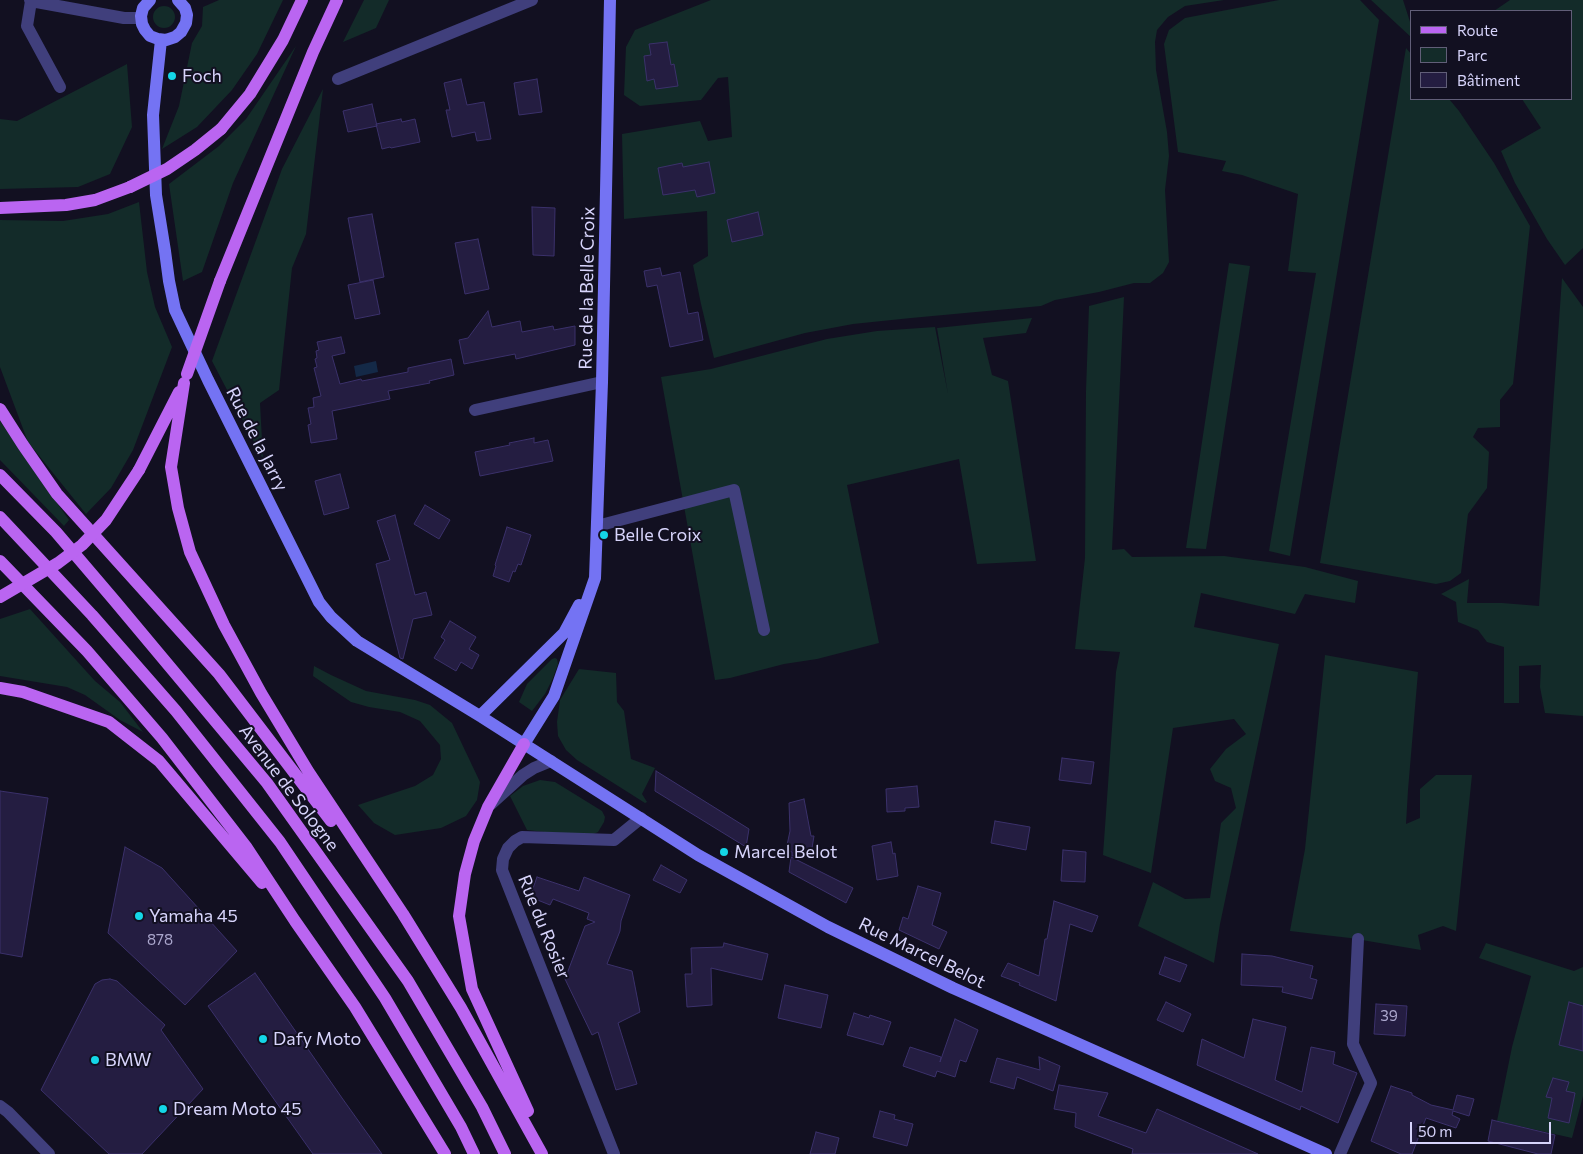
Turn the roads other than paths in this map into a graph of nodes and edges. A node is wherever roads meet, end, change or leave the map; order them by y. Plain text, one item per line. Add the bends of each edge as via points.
1 (150, 0) edge
2 (178, 0) edge
3 (302, 0) edge
4 (337, 0) edge
5 (532, 0) edge
6 (610, 0) edge
7 (30, 1) edge
8 (142, 18) junction
9 (161, 40) junction
10 (338, 79) dead end
11 (60, 87) dead end
12 (0, 203) edge
13 (0, 208) edge
14 (22, 208) junction
15 (185, 378) junction
16 (602, 382) junction
17 (0, 409) edge
18 (475, 410) dead end
19 (0, 475) edge
20 (0, 517) edge
21 (597, 526) junction
22 (0, 560) edge
23 (595, 578) junction
24 (0, 597) edge
25 (764, 630) dead end
26 (0, 688) edge
27 (480, 716) junction
28 (524, 744) junction
29 (551, 761) junction
30 (488, 807) junction
31 (642, 818) junction
32 (403, 914) junction
33 (295, 921) junction
34 (1358, 939) dead end
35 (0, 1106) edge
36 (49, 1154) edge
37 (445, 1154) edge
38 (474, 1154) edge
39 (506, 1154) edge
40 (542, 1154) edge
41 (547, 1154) edge
42 (614, 1154) edge
43 (1326, 1154) edge
44 (1340, 1154) edge

1 - 8 main road via 143,8
2 - 9 main road via 187,15 186,24 175,37
3 - 14 main road, bridge via 283,40 250,94 221,129 195,150 130,188 95,200
4 - 15 main road, bridge via 220,281
5 - 10 street
6 - 16 main road, Rue de la Belle Croix
7 - 8 street via 124,18
7 - 11 street via 28,26
8 - 9 main road via 150,36
9 - 27 main road, Rue de la Jarry via 153,115 156,195 168,281 181,323 319,602 357,641
12 - 14 main road
13 - 14 main road
15 - 24 main road, bridge via 139,470 106,520 82,545 58,563
15 - 32 main road via 170,467 190,552 261,694
16 - 18 street
16 - 21 main road, Rue de la Belle Croix
17 - 32 main road via 57,494 218,674
19 - 39 main road, Avenue de Sologne via 56,532 267,783 408,981
20 - 38 main road via 176,711 280,842 385,998
21 - 23 main road, Rue de la Belle Croix
21 - 25 street via 734,490
22 - 33 main road via 87,651 162,738 247,848
23 - 27 main road, Rue de la Belle Croix via 564,633
23 - 28 main road, Rue de la Belle Croix via 554,696
26 - 33 main road via 23,692 109,722 159,761
27 - 28 main road, Rue de la Jarry
28 - 29 main road, Rue Marcel Belot
28 - 30 main road
29 - 30 street via 523,775
29 - 31 main road, Rue Marcel Belot
30 - 41 main road via 468,859 459,916 472,988
31 - 42 street, Rue du Rosier via 614,840 522,837 508,848 502,870
31 - 43 main road, Rue Marcel Belot via 698,855 828,927 925,975
32 - 40 main road via 462,1008
33 - 37 main road via 355,1007
34 - 44 street via 1353,1044 1371,1083
35 - 36 street

